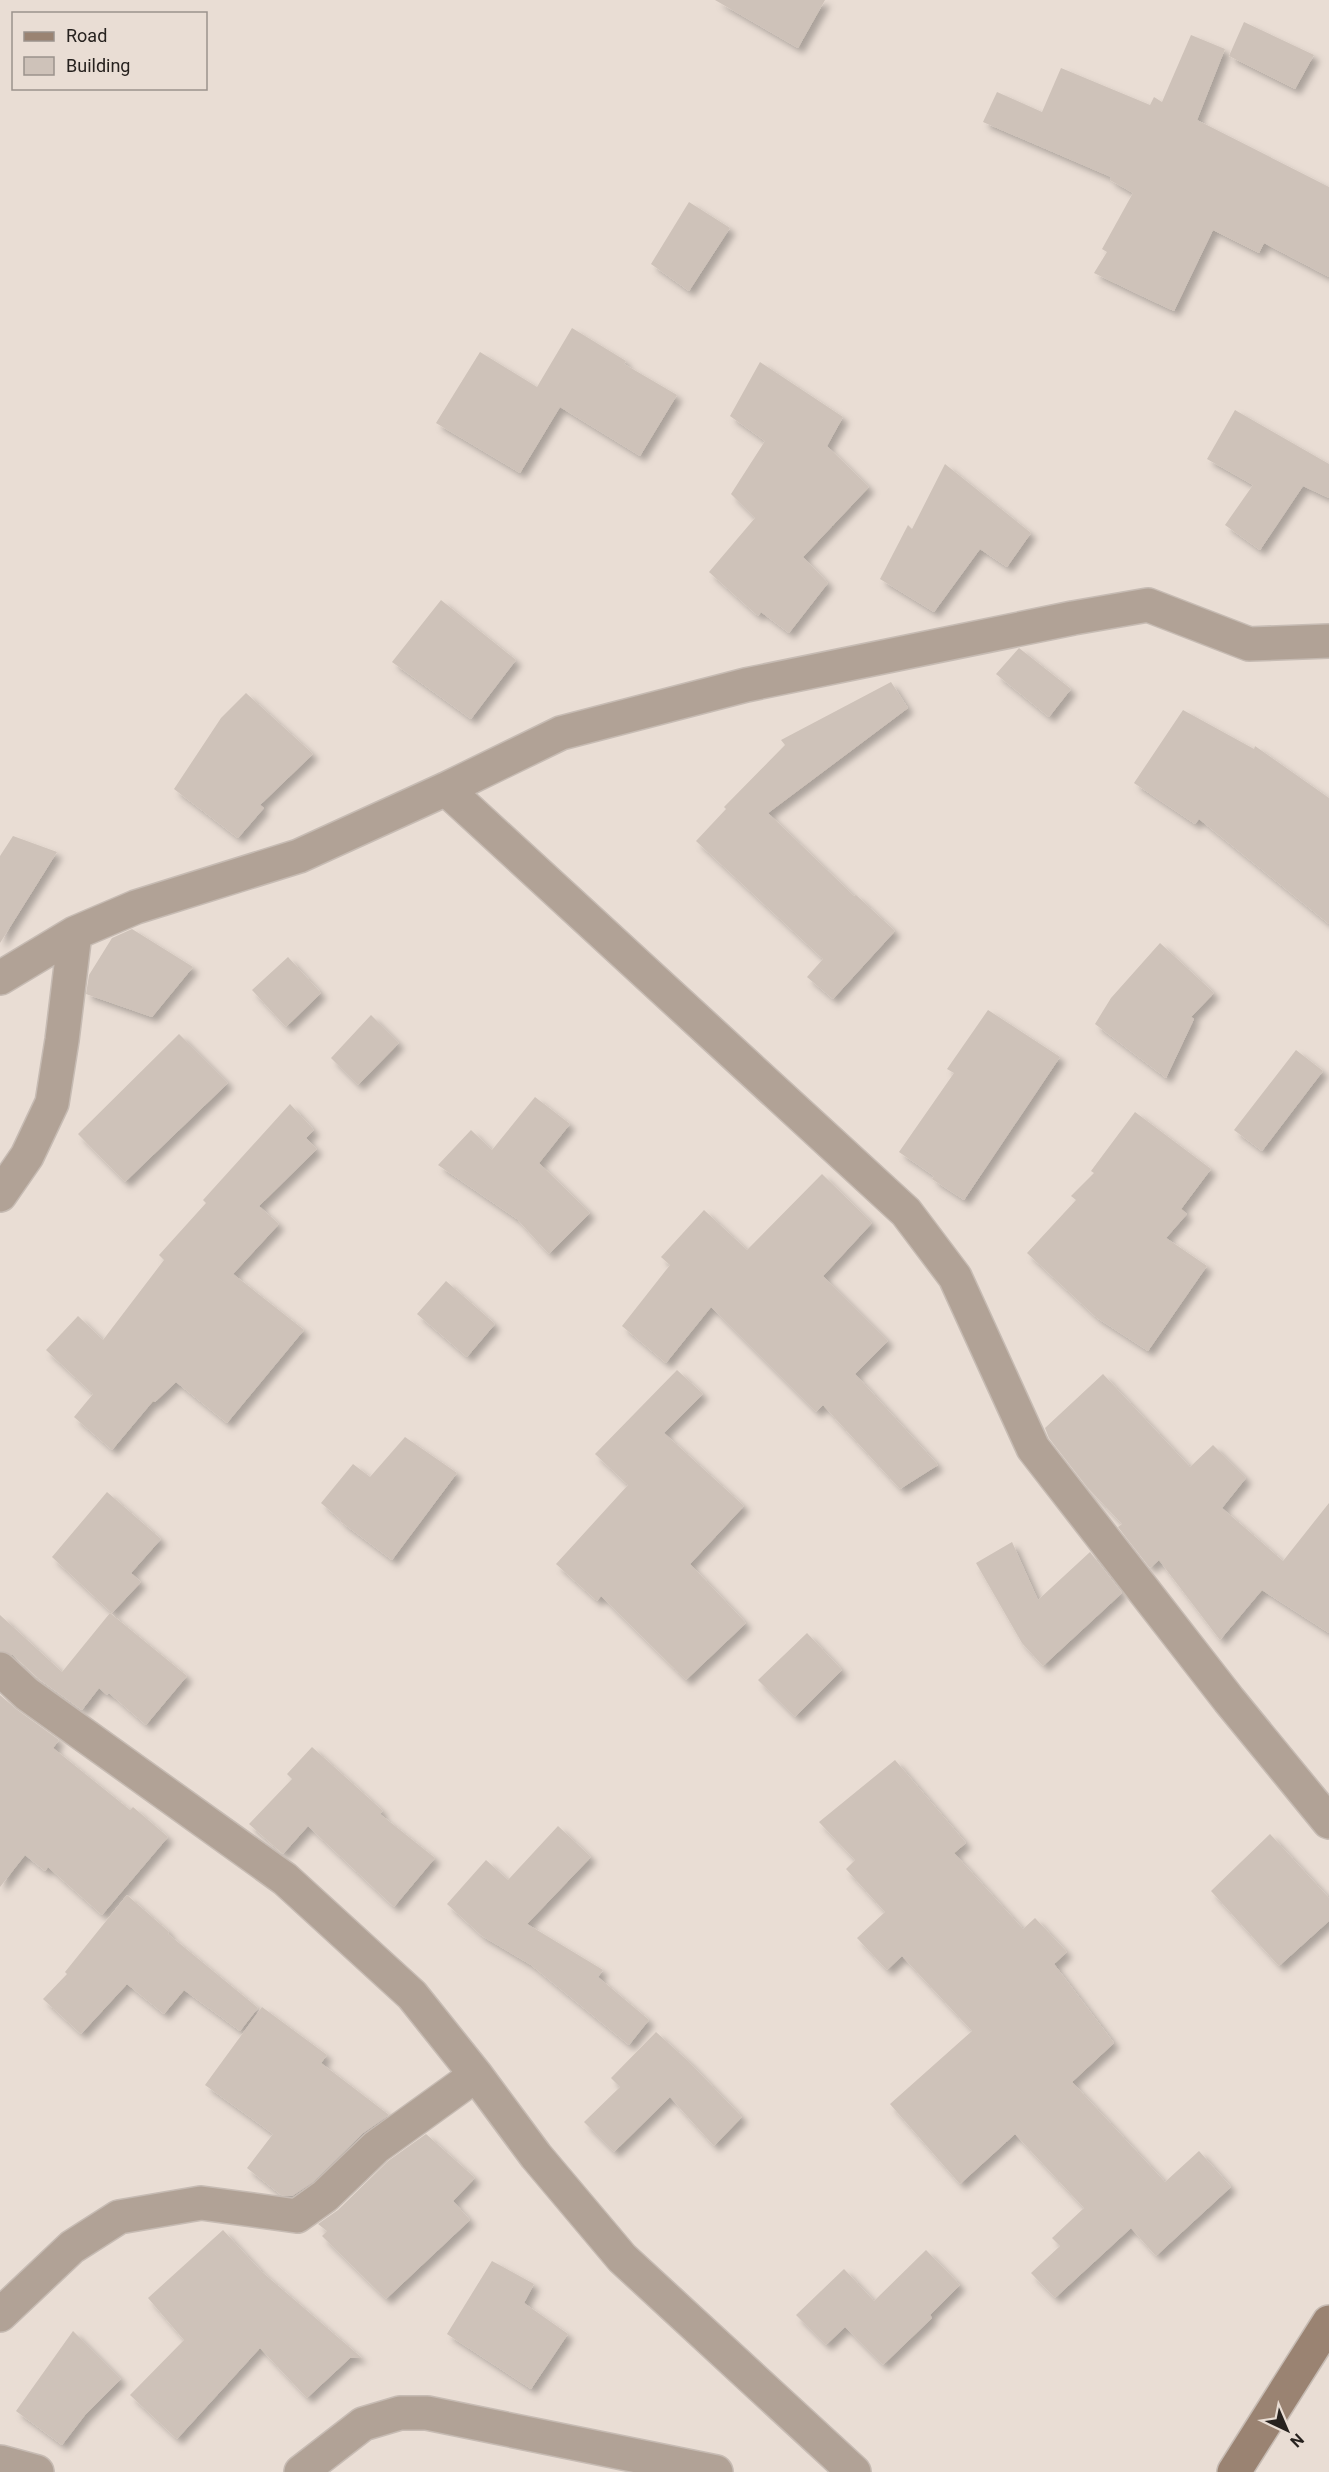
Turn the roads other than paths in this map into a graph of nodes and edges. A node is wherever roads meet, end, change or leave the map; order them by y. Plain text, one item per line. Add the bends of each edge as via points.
1 (1329, 641) edge
2 (446, 789) junction
3 (75, 933) junction
4 (0, 978) edge
5 (0, 1195) edge
6 (0, 1669) edge
7 (1329, 1822) edge
8 (476, 2075) junction
9 (0, 2315) edge
10 (1329, 2322) edge
11 (0, 2462) edge
12 (37, 2472) edge
13 (301, 2472) edge
14 (716, 2472) edge
15 (854, 2472) edge
16 (1234, 2472) edge

1 - 2 street via 1248,644 1148,605 746,685 561,733
2 - 3 street via 299,856 136,907
2 - 7 street via 906,1212 955,1277 1033,1448 1229,1701
3 - 4 street
3 - 5 street via 52,1103 27,1156
6 - 8 street via 27,1694 285,1879 412,1995
8 - 9 street via 376,2147 325,2196 297,2216 201,2203 119,2217 72,2247
8 - 15 street via 536,2156 622,2258
10 - 16 street
11 - 12 street
13 - 14 street via 363,2424 400,2413 427,2413

